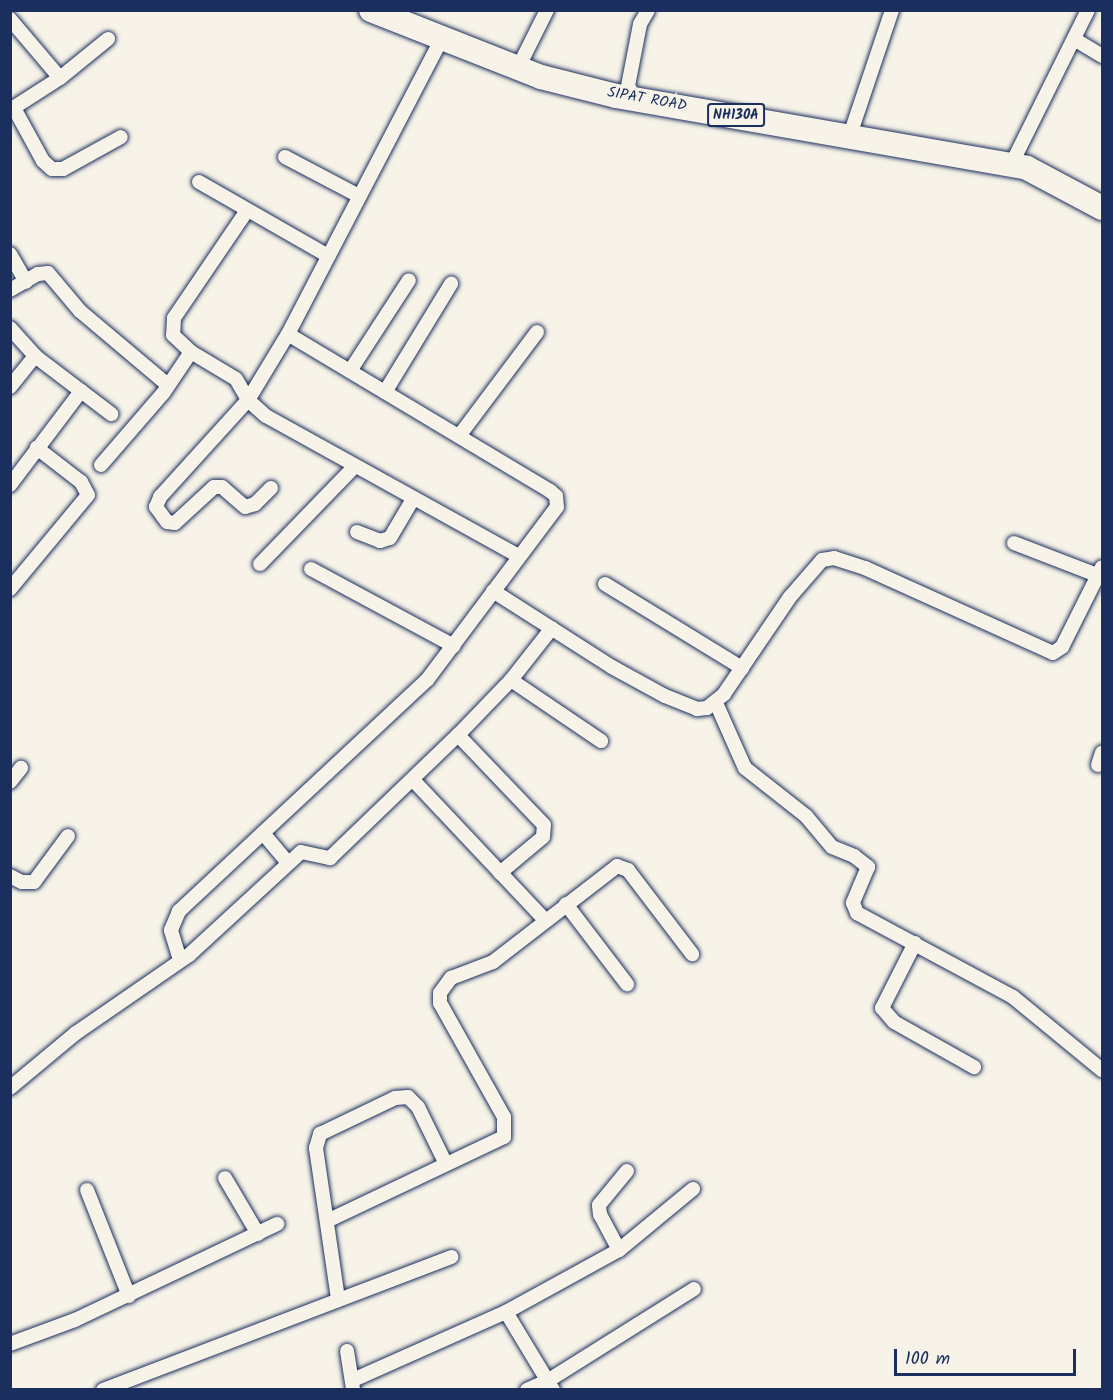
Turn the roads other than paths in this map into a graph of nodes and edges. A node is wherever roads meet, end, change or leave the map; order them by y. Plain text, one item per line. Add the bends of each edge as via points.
1 (371, 10) edge
2 (397, 10) edge
3 (547, 10) edge
4 (648, 10) edge
5 (892, 10) edge
6 (1088, 10) edge
7 (10, 19) edge
8 (108, 39) dead end
9 (441, 39) junction
10 (1074, 39) junction
11 (1101, 51) edge
12 (521, 62) junction
13 (60, 78) junction
14 (628, 86) junction
15 (12, 109) edge
16 (851, 130) junction
17 (121, 137) dead end
18 (285, 157) dead end
19 (1013, 160) junction
20 (199, 182) dead end
21 (359, 196) junction
22 (1102, 196) edge
23 (1102, 208) edge
24 (246, 212) junction
25 (10, 254) edge
26 (328, 256) junction
27 (409, 280) dead end
28 (26, 282) junction
29 (451, 284) dead end
30 (10, 291) edge
31 (10, 328) edge
32 (537, 332) dead end
33 (288, 334) junction
34 (191, 352) junction
35 (35, 356) junction
36 (350, 371) junction
37 (168, 385) junction
38 (10, 387) edge
39 (81, 391) junction
40 (385, 392) junction
41 (248, 400) junction
42 (111, 414) dead end
43 (459, 436) junction
44 (38, 448) junction
45 (101, 465) dead end
46 (354, 466) junction
47 (10, 485) edge
48 (271, 488) dead end
49 (413, 499) junction
50 (357, 532) dead end
51 (1014, 543) dead end
52 (519, 556) junction
53 (260, 564) dead end
54 (311, 569) dead end
55 (1101, 573) edge
56 (13, 582) edge
57 (605, 584) dead end
58 (493, 591) junction
59 (552, 628) junction
60 (454, 646) junction
61 (742, 668) junction
62 (511, 680) junction
63 (716, 703) junction
64 (459, 735) junction
65 (601, 741) dead end
66 (21, 768) dead end
67 (414, 781) junction
68 (10, 782) edge
69 (263, 833) junction
70 (68, 836) dead end
71 (288, 863) junction
72 (500, 873) junction
73 (10, 876) edge
74 (566, 904) junction
75 (546, 921) junction
76 (915, 943) junction
77 (692, 954) dead end
78 (180, 960) junction
79 (627, 984) dead end
80 (974, 1067) dead end
81 (1102, 1070) edge
82 (10, 1088) edge
83 (445, 1162) junction
84 (627, 1171) dead end
85 (225, 1178) dead end
86 (693, 1189) dead end
87 (87, 1190) dead end
88 (327, 1221) junction
89 (277, 1224) dead end
90 (258, 1234) junction
91 (619, 1250) junction
92 (451, 1257) dead end
93 (694, 1289) dead end
94 (129, 1296) junction
95 (338, 1299) junction
96 (506, 1312) junction
97 (10, 1344) edge
98 (346, 1351) dead end
99 (353, 1385) edge
100 (551, 1385) edge
101 (103, 1389) edge
102 (527, 1389) edge

1 - 9 highway, SIPAT ROAD / NH130A
2 - 12 highway, SIPAT ROAD / NH130A
3 - 12 street
4 - 14 street via 640,24
5 - 16 street
6 - 10 street
7 - 13 street
8 - 13 street
9 - 16 highway, SIPAT ROAD / NH130A via 506,67 616,96
9 - 21 street
10 - 11 street
10 - 19 street
12 - 14 highway, SIPAT ROAD / NH130A
13 - 15 street
14 - 16 highway, SIPAT ROAD / NH130A
15 - 17 street via 52,170 63,169
16 - 19 highway, SIPAT ROAD / NH130A
18 - 21 street
19 - 22 highway, SIPAT ROAD / NH130A via 1050,165
19 - 23 highway, SIPAT ROAD / NH130A
20 - 24 street
21 - 26 street
24 - 26 street
24 - 34 street via 171,324 172,335
25 - 28 street
26 - 33 street
27 - 36 street
28 - 30 street
28 - 37 street via 43,272 52,276 80,311
29 - 40 street
31 - 35 street
32 - 43 street
33 - 36 street
33 - 41 street
34 - 37 street
34 - 41 street via 236,379
35 - 38 street
35 - 39 street
36 - 40 street
37 - 45 street
39 - 42 street
39 - 44 street
40 - 43 street
41 - 46 street via 266,416
41 - 48 street via 160,497 156,507 167,522 175,523 214,487 222,487 245,507 255,504
43 - 52 street via 556,496 553,513
44 - 47 street
44 - 56 street via 81,482 88,493 82,506
46 - 49 street
46 - 53 street
49 - 50 street via 390,538 380,541
49 - 52 street
51 - 55 street
52 - 58 street
54 - 60 street
55 - 61 street via 1062,646 1047,652 865,568 828,558 815,566 790,597
57 - 61 street
58 - 59 street
58 - 60 street
59 - 62 street
59 - 63 street via 612,667 680,703 697,709
60 - 69 street via 427,680
61 - 63 street
62 - 64 street
62 - 65 street
63 - 76 street via 745,768 806,816 832,847 854,855 868,867 853,903 856,913
64 - 67 street
64 - 72 street via 544,825 543,837
66 - 68 street
67 - 71 street via 330,858 324,860 304,850
67 - 72 street
69 - 71 street
69 - 78 street via 179,911 171,930
70 - 73 street via 34,882
71 - 78 street
72 - 75 street
74 - 75 street
74 - 77 street via 608,871 622,866
74 - 79 street
75 - 83 street via 493,962 451,978 440,993 440,1003 506,1125 499,1142
76 - 80 street via 882,1008 894,1022
76 - 81 street via 1013,997
78 - 82 street via 76,1033
83 - 88 street
83 - 88 street via 418,1107 408,1097 395,1098 327,1128 320,1134 316,1148
84 - 91 street via 599,1204 600,1215
85 - 90 street
86 - 91 street
87 - 94 street
88 - 95 street
89 - 90 street
90 - 94 street
91 - 96 street
92 - 95 street
93 - 100 street
94 - 97 street
95 - 101 street
96 - 99 street
96 - 100 street
98 - 99 street
100 - 102 street

